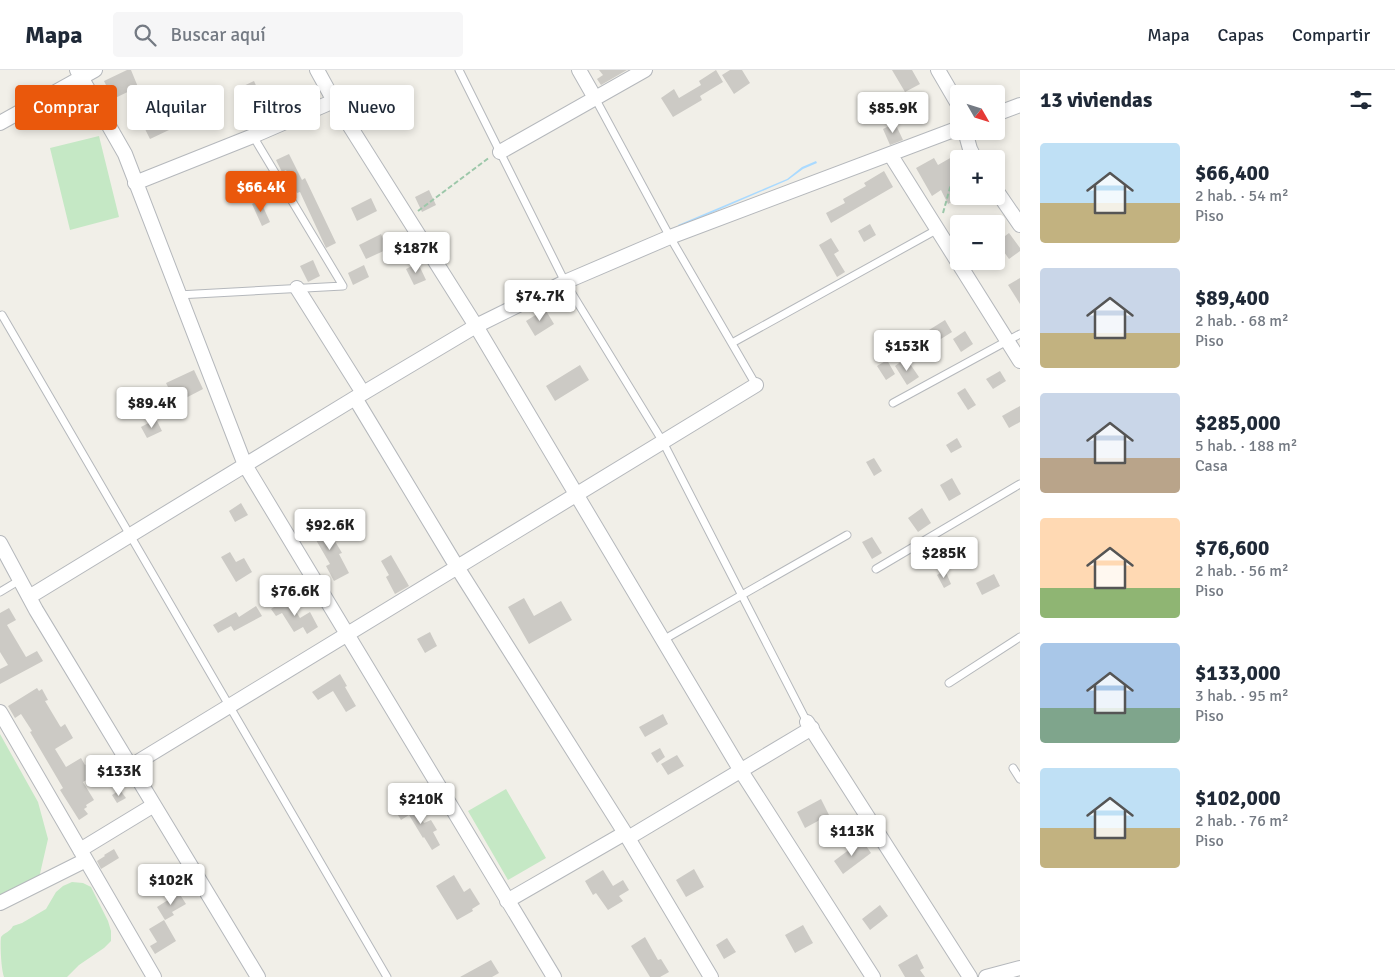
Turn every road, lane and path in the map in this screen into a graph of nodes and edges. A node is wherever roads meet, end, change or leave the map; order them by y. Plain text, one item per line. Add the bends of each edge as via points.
1 (96, 70) edge
2 (317, 70) edge
3 (459, 70) edge
4 (579, 70) edge
5 (645, 70) edge
6 (938, 70) edge
7 (79, 74) edge
8 (950, 91) edge
9 (330, 94) edge
10 (595, 98) junction
11 (330, 103) edge
12 (1020, 105) edge
13 (1005, 111) edge
14 (0, 123) edge
15 (352, 130) edge
16 (950, 131) edge
17 (252, 136) junction
18 (500, 152) junction
19 (890, 154) junction
20 (136, 183) junction
21 (1005, 203) edge
22 (1020, 225) edge
23 (938, 229) junction
24 (670, 237) junction
25 (565, 282) junction
26 (297, 288) junction
27 (178, 295) junction
28 (2, 315) dead end
29 (476, 326) junction
30 (1020, 334) edge
31 (1008, 341) junction
32 (732, 343) junction
33 (1020, 361) edge
34 (756, 385) joint
35 (359, 396) junction
36 (894, 403) dead end
37 (663, 442) junction
38 (245, 465) junction
39 (1020, 484) edge
40 (576, 494) junction
41 (847, 535) dead end
42 (130, 536) junction
43 (0, 543) edge
44 (457, 567) junction
45 (876, 569) dead end
46 (20, 580) junction
47 (0, 592) edge
48 (742, 595) junction
49 (29, 597) junction
50 (346, 635) junction
51 (1020, 638) edge
52 (663, 640) junction
53 (949, 682) dead end
54 (229, 706) junction
55 (0, 712) edge
56 (809, 725) junction
57 (131, 766) junction
58 (1013, 768) dead end
59 (741, 771) junction
60 (1020, 779) edge
61 (154, 805) junction
62 (626, 836) junction
63 (83, 855) junction
64 (507, 901) junction
65 (0, 903) edge
66 (1020, 968) edge
67 (154, 977) edge
68 (258, 977) edge
69 (386, 977) edge
70 (554, 977) edge
71 (711, 977) edge
72 (873, 977) edge
73 (970, 977) edge
74 (986, 977) edge

1 - 7 street
2 - 9 street
3 - 18 lane
4 - 10 street
5 - 10 street
6 - 8 street
7 - 14 street
7 - 20 street via 125,154
10 - 18 street
10 - 24 lane
11 - 17 street
12 - 13 street
15 - 29 street
16 - 19 street
17 - 20 street
17 - 26 lane via 344,286
18 - 25 lane
19 - 23 street
19 - 24 street
20 - 27 street
21 - 22 street
23 - 31 street
23 - 32 lane
24 - 25 street
24 - 32 lane
25 - 29 street
25 - 37 lane
26 - 27 lane
26 - 35 street
27 - 38 street
28 - 42 lane
29 - 35 street
29 - 40 street
30 - 31 lane
31 - 33 street
31 - 36 lane
32 - 34 lane
34 - 37 street
35 - 38 street
35 - 44 street
37 - 40 street
37 - 48 lane
38 - 42 street
38 - 50 street
39 - 45 lane
40 - 44 street
40 - 52 street
41 - 48 lane
42 - 49 street
42 - 54 lane
43 - 46 street
44 - 50 street
44 - 62 street
46 - 47 lane
46 - 49 street
48 - 52 lane
48 - 56 lane
49 - 57 street
50 - 54 street
50 - 64 street
51 - 53 lane
52 - 59 street
54 - 57 street
54 - 69 lane
55 - 63 street
56 - 59 street
56 - 73 street
57 - 61 street
58 - 60 lane
59 - 62 street
59 - 72 street
61 - 63 street
61 - 68 street
62 - 64 street
62 - 71 street
63 - 65 street
63 - 67 street
64 - 70 street
66 - 74 street

